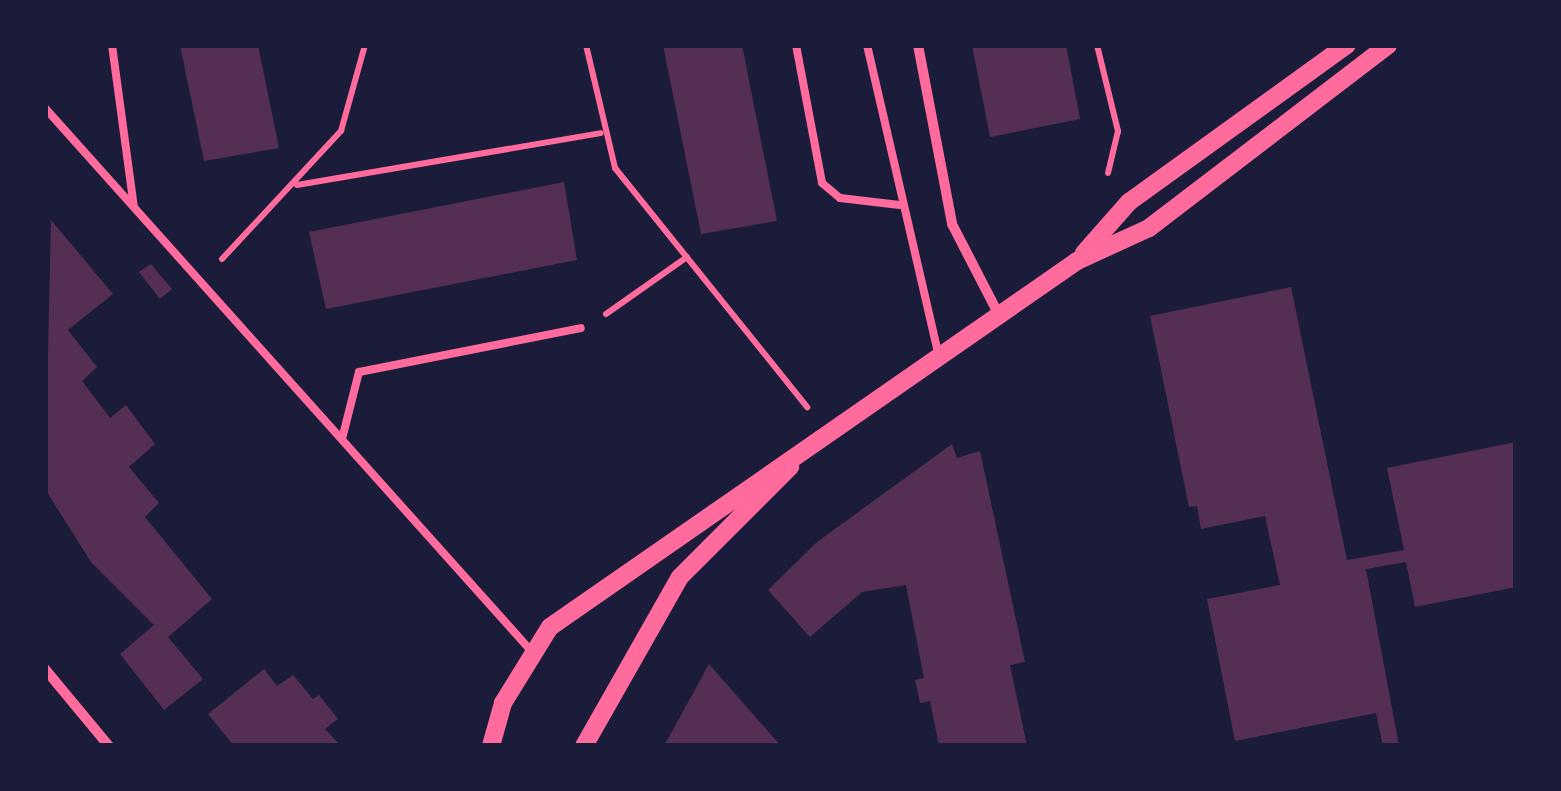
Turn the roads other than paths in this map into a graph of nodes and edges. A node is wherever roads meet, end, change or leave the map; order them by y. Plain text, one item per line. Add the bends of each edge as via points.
1 (112, 45) edge
2 (796, 45) edge
3 (867, 45) edge
4 (918, 45) edge
5 (1348, 45) edge
6 (1388, 45) edge
7 (45, 108) edge
8 (900, 204) junction
9 (134, 207) junction
10 (1077, 261) junction
11 (1000, 318) junction
12 (581, 328) road end
13 (940, 364) junction
14 (826, 432) junction
15 (342, 439) junction
16 (533, 653) junction
17 (45, 670) edge
18 (110, 746) edge
19 (491, 746) edge
20 (584, 746) edge

1 - 9 lane
2 - 8 lane via 822,183 840,198
3 - 8 lane
4 - 11 street via 952,224
5 - 10 street via 1129,202
6 - 10 street via 1149,228
7 - 9 lane
8 - 13 lane
9 - 15 lane
10 - 11 street
11 - 13 street
12 - 15 lane via 359,372
13 - 14 street
14 - 16 street via 550,627
14 - 20 street via 680,578
15 - 16 lane
16 - 19 street
17 - 18 street

